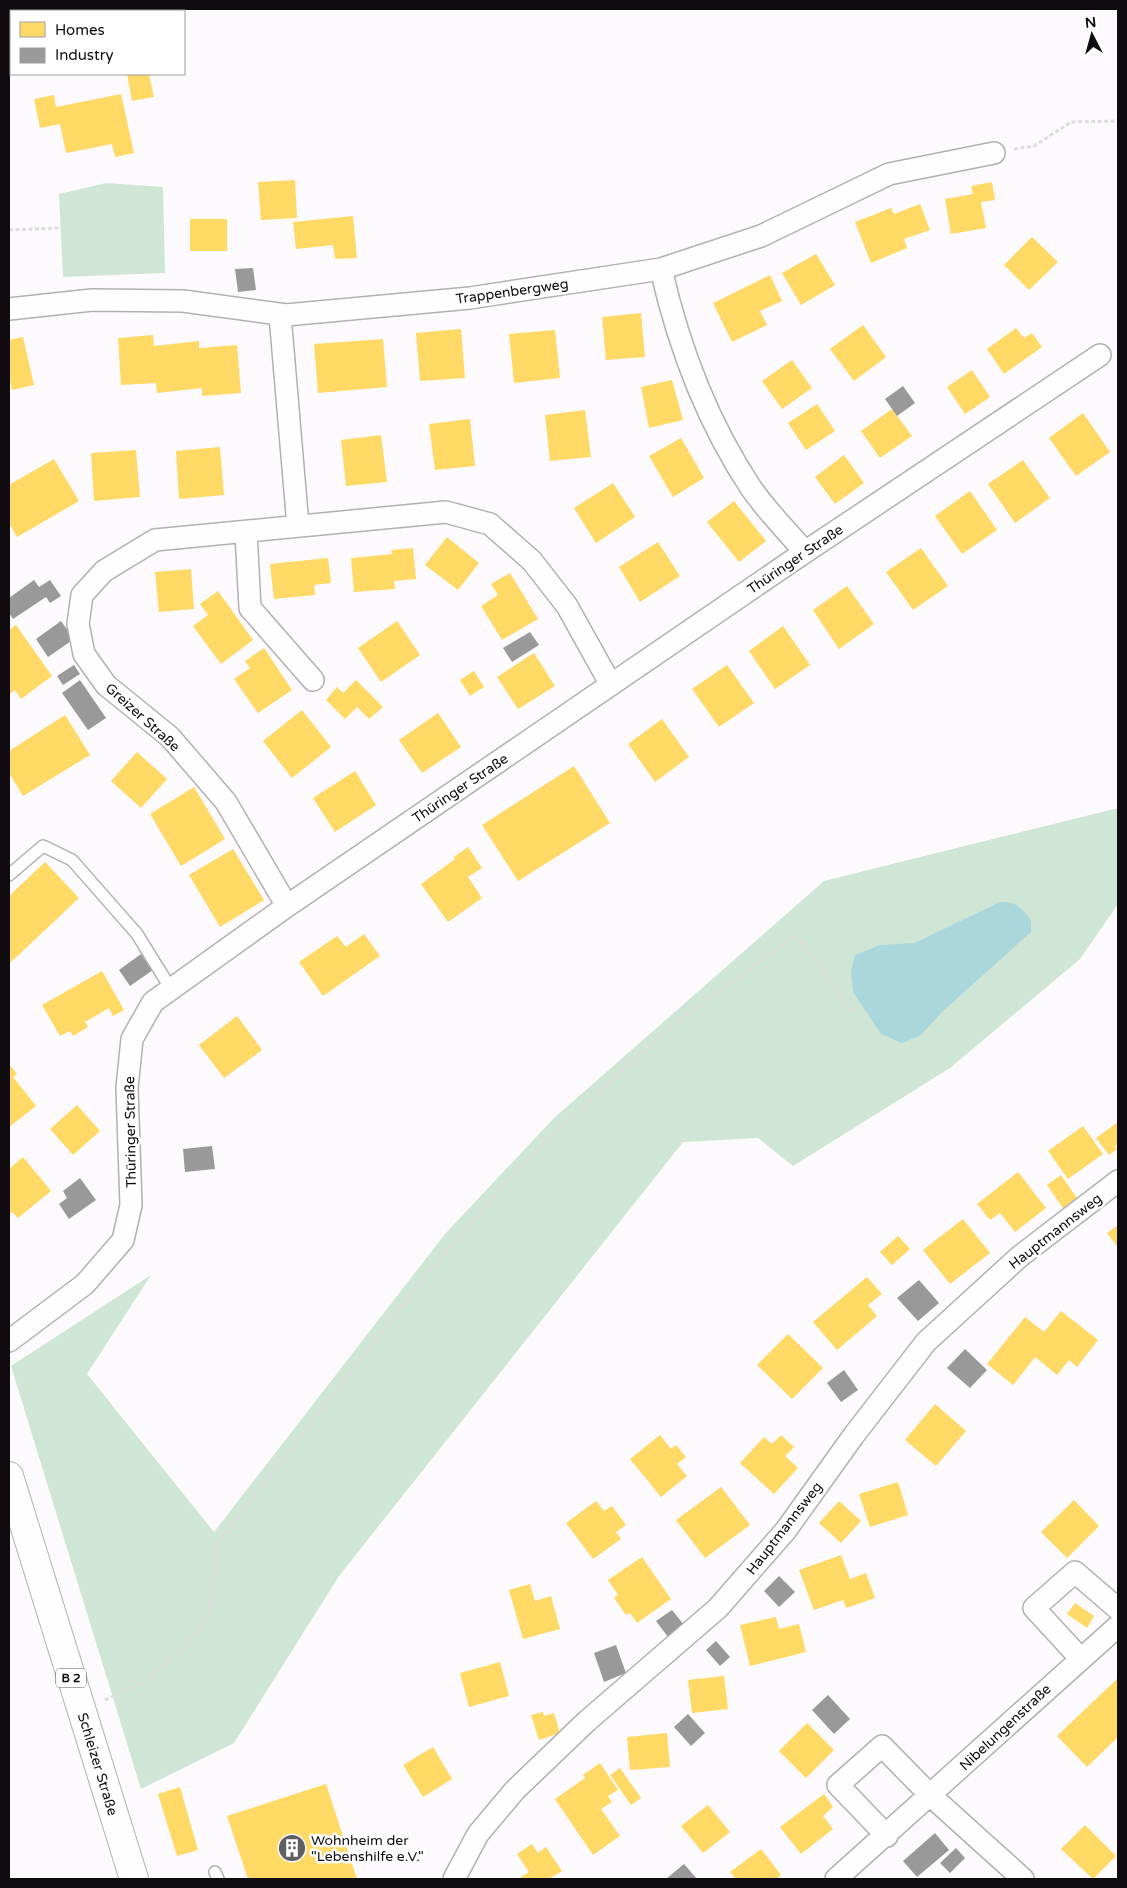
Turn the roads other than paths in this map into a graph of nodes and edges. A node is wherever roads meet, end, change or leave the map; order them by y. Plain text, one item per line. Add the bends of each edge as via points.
1 (994, 153) road end
2 (661, 270) junction
3 (9, 309) edge
4 (280, 315) junction
5 (1100, 355) dead end
6 (298, 526) junction
7 (246, 533) junction
8 (805, 552) junction
9 (313, 680) dead end
10 (611, 685) junction
11 (9, 875) edge
12 (287, 906) junction
13 (171, 989) junction
14 (1118, 1181) edge
15 (9, 1342) edge
16 (9, 1476) edge
17 (16, 1524) edge
18 (1118, 1609) edge
19 (1118, 1626) edge
20 (1080, 1658) junction
21 (931, 1796) junction
22 (887, 1836) junction
23 (134, 1879) edge
24 (454, 1879) edge
25 (836, 1879) edge
26 (1023, 1879) edge

1 - 2 street, Trappenbergweg via 889,174 762,236
2 - 4 street, Trappenbergweg via 470,298
2 - 8 street via 673,322 700,397 751,488
3 - 4 street, Trappenbergweg via 92,300 183,300
4 - 6 street
5 - 8 street, Thüringer Straße
6 - 7 street, Greizer Straße
6 - 10 street, Greizer Straße via 446,512 490,524 532,561 567,606
7 - 9 street via 250,608
7 - 12 street, Greizer Straße via 156,540 104,571 82,596 78,624 84,654 106,685 170,737 226,802
8 - 10 street, Thüringer Straße
10 - 12 street, Thüringer Straße
11 - 13 lane via 43,846 72,860 137,934
12 - 13 street, Thüringer Straße
13 - 15 street, Thüringer Straße via 153,1002 132,1039 127,1088 131,1205 122,1240 85,1284
14 - 24 street, Hauptmannsweg via 1019,1257 926,1342 786,1530 718,1608 587,1721 516,1790 478,1834
16 - 17 main road, Schleizer Straße / B 2
17 - 23 main road, Schleizer Straße / B 2 via 82,1711
18 - 20 street via 1075,1572 1034,1608
19 - 20 street, Nibelungenstraße
20 - 21 street, Nibelungenstraße
21 - 22 street, Nibelungenstraße
21 - 22 street via 882,1746 838,1785
21 - 26 street
22 - 25 street, Nibelungenstraße

